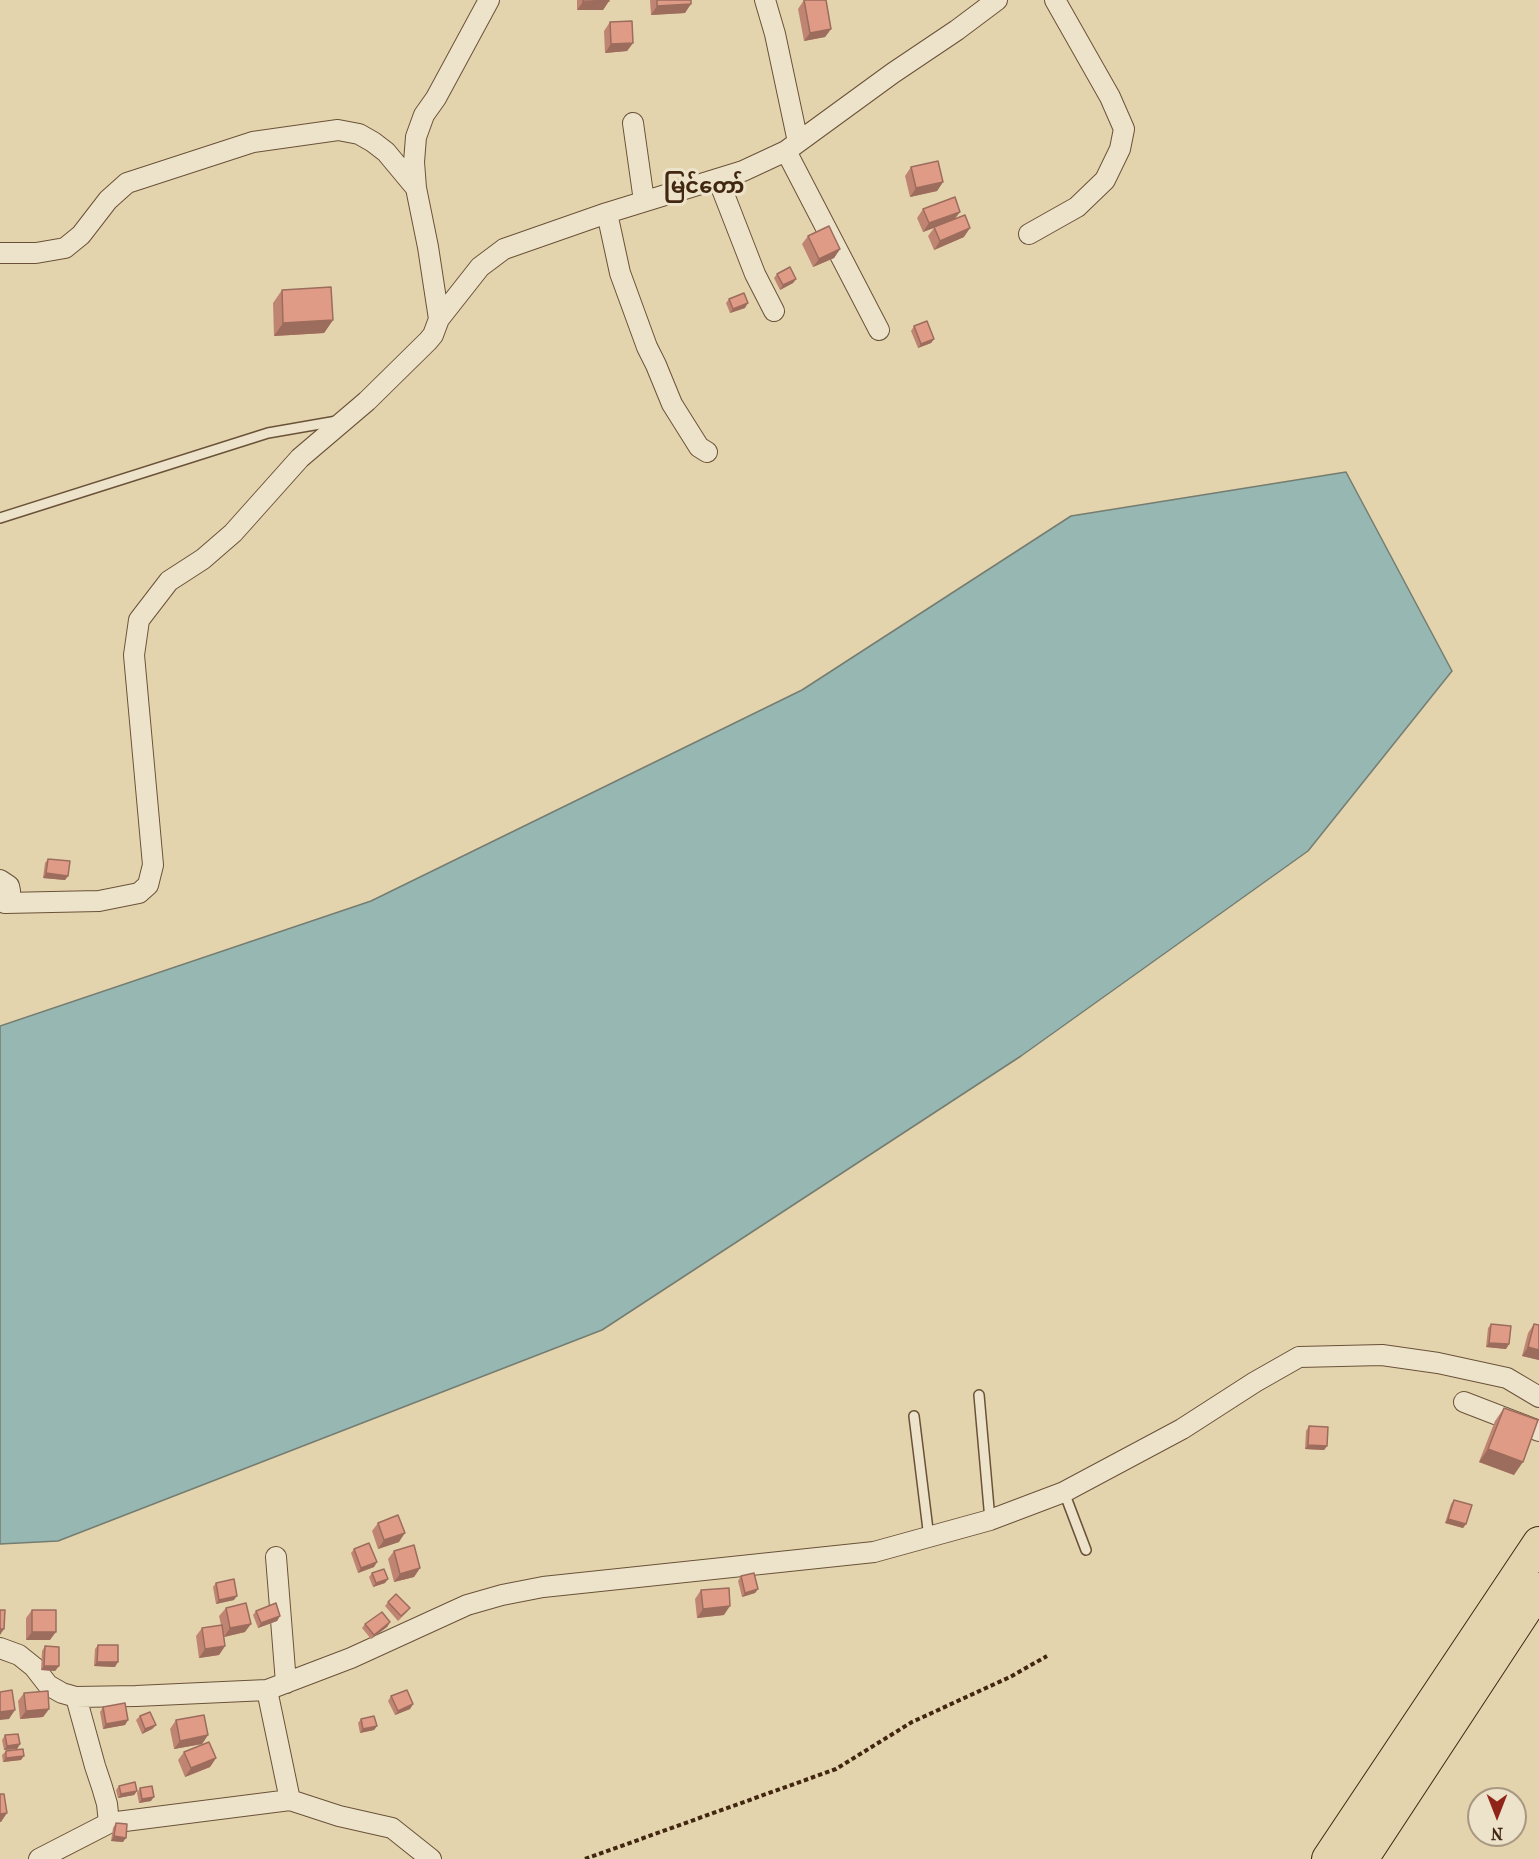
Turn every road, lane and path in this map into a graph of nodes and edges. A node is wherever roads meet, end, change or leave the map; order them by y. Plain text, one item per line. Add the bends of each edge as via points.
1 (489, 0) edge
2 (765, 0) edge
3 (997, 0) edge
4 (1054, 0) edge
5 (633, 123) dead end
6 (792, 146) junction
7 (718, 179) junction
8 (416, 188) junction
9 (644, 201) junction
10 (607, 213) junction
11 (1029, 234) dead end
12 (0, 254) edge
13 (774, 311) dead end
14 (439, 319) junction
15 (879, 330) dead end
16 (345, 420) junction
17 (707, 452) dead end
18 (0, 518) edge
19 (0, 880) edge
20 (3, 904) edge
21 (979, 1395) dead end
22 (1539, 1397) edge
23 (1464, 1402) dead end
24 (914, 1416) dead end
25 (1539, 1431) edge
26 (1064, 1492) junction
27 (990, 1520) junction
28 (929, 1538) junction
29 (1539, 1543) edge
30 (1086, 1550) dead end
31 (276, 1557) dead end
32 (1539, 1589) edge
33 (0, 1648) edge
34 (1047, 1656) dead end
35 (286, 1683) junction
36 (267, 1690) junction
37 (76, 1697) junction
38 (290, 1800) junction
39 (109, 1823) junction
40 (39, 1859) edge
41 (431, 1859) edge
42 (585, 1859) edge
43 (1328, 1859) edge
44 (1362, 1859) edge

1 - 8 street via 424,115 416,137
2 - 6 street via 775,34
3 - 6 street
4 - 11 street via 1124,129 1120,149 1105,180 1077,207
5 - 9 street
6 - 7 street
6 - 15 street
7 - 9 street
7 - 13 street
8 - 12 street via 386,152 359,134 338,130 253,142 127,183 65,248
8 - 14 street
9 - 10 street
10 - 14 street via 504,249 480,267
10 - 17 street via 620,273 647,347 672,404 699,447
14 - 16 street via 433,335
16 - 18 lane via 268,433
16 - 20 street via 300,458 233,533 169,581 139,620 134,655 153,865 148,885 139,892 99,901
19 - 20 street via 10,891 9,900
21 - 27 lane
22 - 26 street via 1507,1378 1438,1363 1382,1355 1299,1358 1182,1429
23 - 25 street
24 - 28 lane
26 - 27 street
26 - 30 lane
27 - 28 street
28 - 35 street via 874,1552 543,1587 502,1595 467,1605
29 - 43 main road
31 - 35 street
32 - 44 main road
33 - 37 street via 19,1655 48,1685
34 - 42 path via 912,1722 836,1769
35 - 36 street
36 - 37 street
36 - 38 street
37 - 39 street
38 - 39 street
38 - 41 street via 392,1828
39 - 40 street

